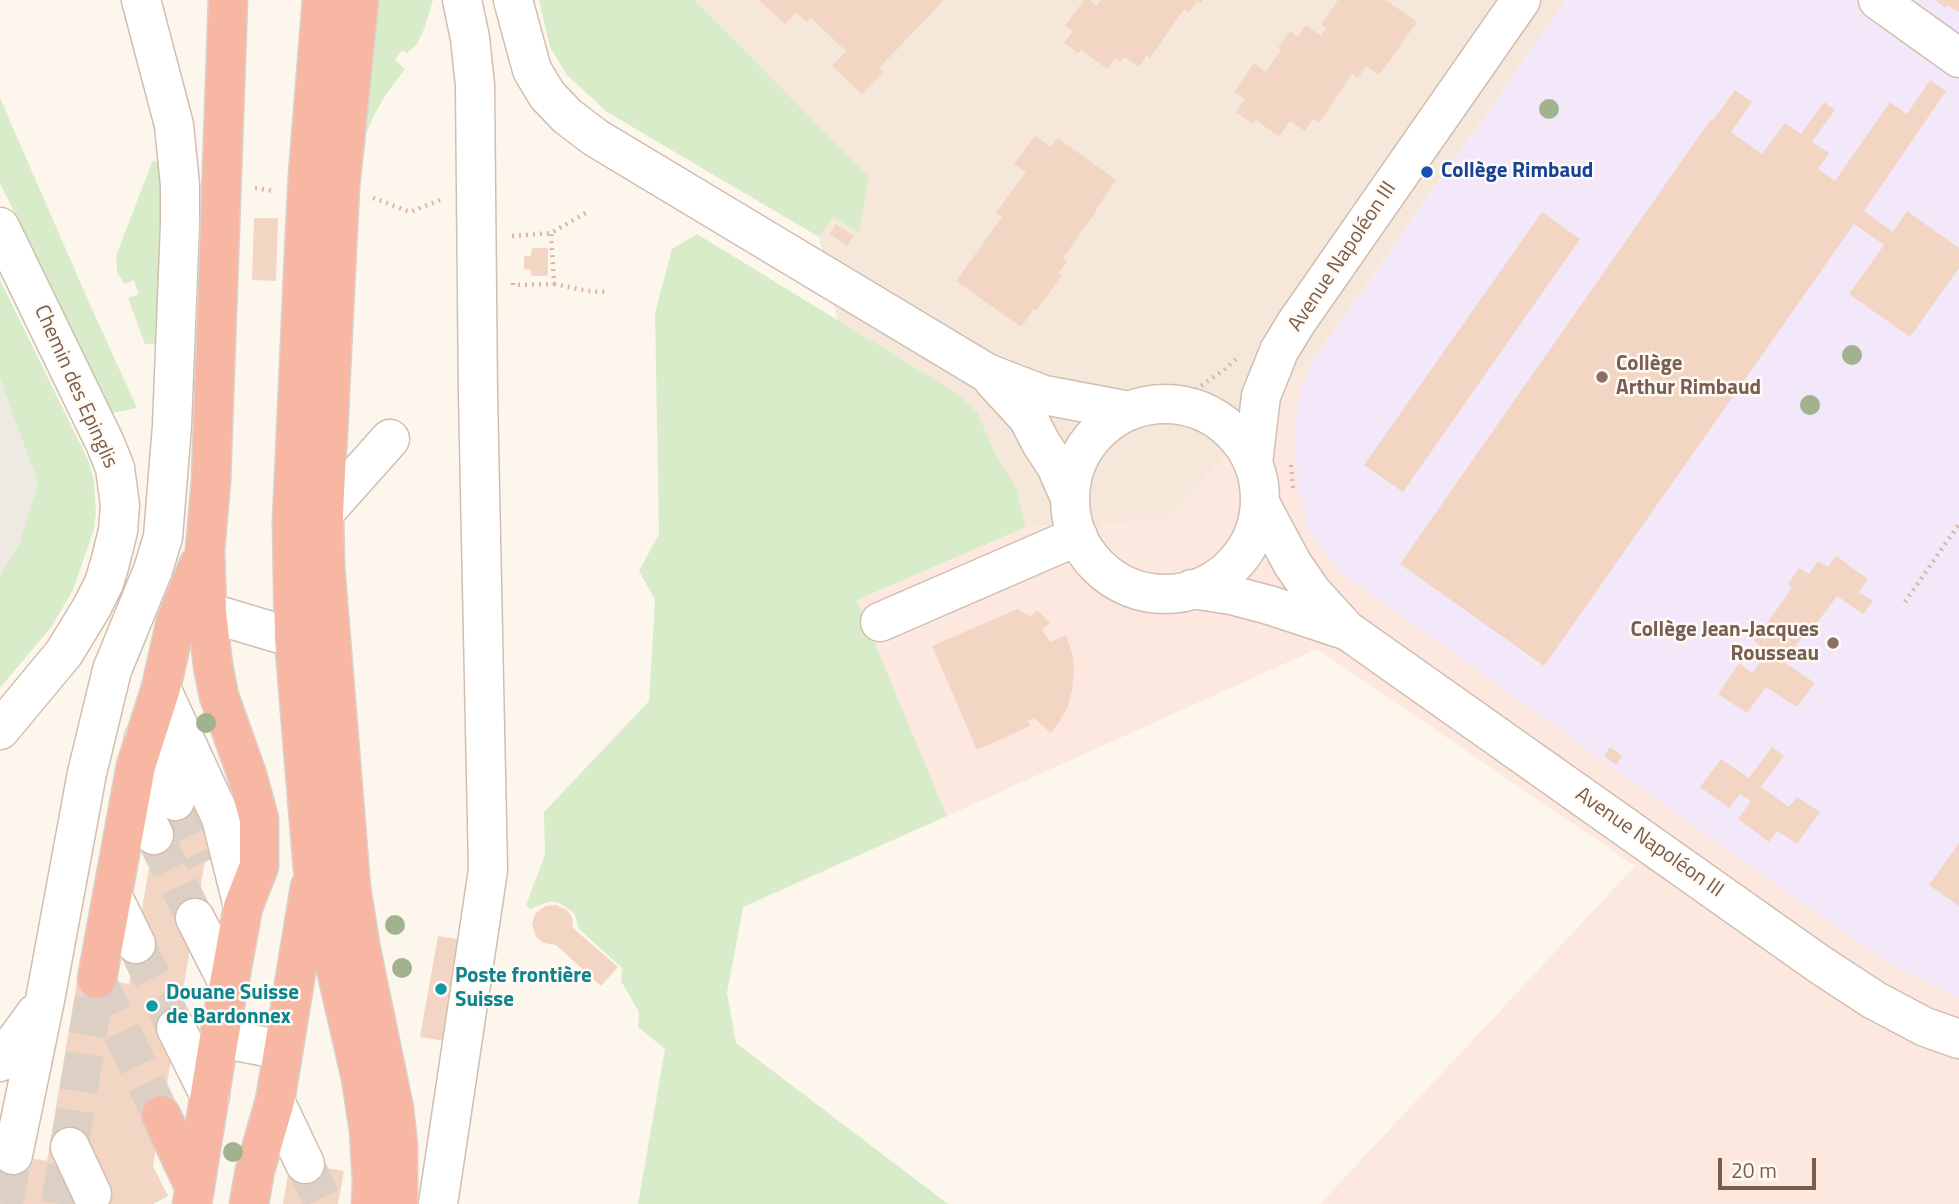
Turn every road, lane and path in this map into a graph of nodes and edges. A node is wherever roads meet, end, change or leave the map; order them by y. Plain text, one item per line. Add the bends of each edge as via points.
1 (141, 0) edge
2 (228, 0) edge
3 (322, 0) edge
4 (359, 0) edge
5 (462, 0) edge
6 (513, 0) edge
7 (1521, 0) edge
8 (1878, 0) edge
9 (1959, 58) edge
10 (0, 227) edge
11 (551, 233) dead end
12 (512, 236) dead end
13 (512, 248) dead end
14 (513, 273) dead end
15 (554, 284) junction
16 (607, 292) dead end
17 (1242, 354) dead end
18 (986, 373) junction
19 (1144, 408) junction
20 (390, 439) dead end
21 (1291, 458) dead end
22 (1253, 463) junction
23 (1277, 497) junction
24 (1070, 498) junction
25 (324, 513) junction
26 (1959, 524) edge
27 (1078, 536) junction
28 (205, 550) junction
29 (1192, 589) junction
30 (1905, 601) dead end
31 (207, 612) junction
32 (880, 622) dead end
33 (1348, 631) junction
34 (294, 638) junction
35 (161, 688) junction
36 (0, 730) edge
37 (144, 739) junction
38 (132, 790) junction
39 (174, 801) tunnel mouth
40 (154, 835) tunnel mouth
41 (205, 862) tunnel mouth
42 (313, 869) junction
43 (113, 897) junction
44 (195, 918) tunnel mouth
45 (241, 919) junction
46 (136, 944) tunnel mouth
47 (97, 979) tunnel mouth
48 (229, 985) junction
49 (45, 1000) junction
50 (176, 1028) tunnel mouth
51 (219, 1038) junction
52 (1959, 1039) edge
53 (283, 1050) junction
54 (0, 1062) edge
55 (0, 1089) edge
56 (210, 1096) junction
57 (275, 1101) junction
58 (161, 1115) tunnel mouth
59 (70, 1147) dead end
60 (13, 1155) tunnel mouth
61 (305, 1164) tunnel mouth
62 (92, 1194) dead end
63 (194, 1196) edge
64 (249, 1204) edge
65 (371, 1204) edge
66 (398, 1204) edge
67 (438, 1204) edge

1 - 49 street via 171,112 180,185 172,426 163,537 111,670
2 - 28 highway
3 - 34 highway via 307,175 292,522
4 - 25 highway via 340,187
5 - 67 street via 475,85 488,870
6 - 18 street via 532,70 566,116
7 - 22 street, Avenue Napoléon III via 1279,351 1261,396
8 - 9 street
10 - 36 street, Chemin des Epinglis via 105,443 115,468 120,505 110,563 92,607 64,653
11 - 15 path
12 - 13 path
14 - 15 path via 513,285
15 - 16 path
17 - 19 path via 1192,392
18 - 19 street via 1044,395
18 - 24 street via 1028,418
19 - 22 street via 1190,408 1204,413 1239,439
19 - 24 street via 1103,427 1074,472
20 - 25 street
21 - 23 path
22 - 23 street via 1260,489
23 - 29 street via 1242,555 1220,576
23 - 33 street, Avenue Napoléon III via 1292,563 1311,592
24 - 27 street
25 - 66 highway via 351,888 394,1109
26 - 30 path
27 - 29 street via 1105,572 1132,587 1162,594
27 - 32 street
28 - 31 highway
28 - 35 highway via 176,621
29 - 33 street, Avenue Napoléon III via 1269,605
31 - 34 street
31 - 45 highway via 219,696 259,819 259,866
33 - 52 street, Avenue Napoléon III via 1819,964 1925,1027
34 - 42 highway
35 - 37 highway
35 - 45 street via 221,818
37 - 38 highway
37 - 39 street
38 - 40 street
38 - 43 highway
41 - 45 street
42 - 53 highway
42 - 65 highway via 362,1078
43 - 46 street
43 - 47 highway
44 - 48 street
45 - 48 highway
48 - 51 highway
49 - 54 street
49 - 55 street
49 - 60 street
50 - 56 street
51 - 53 street
51 - 56 highway
53 - 57 highway
56 - 63 highway
57 - 61 street
57 - 64 highway
58 - 63 highway
59 - 62 street

